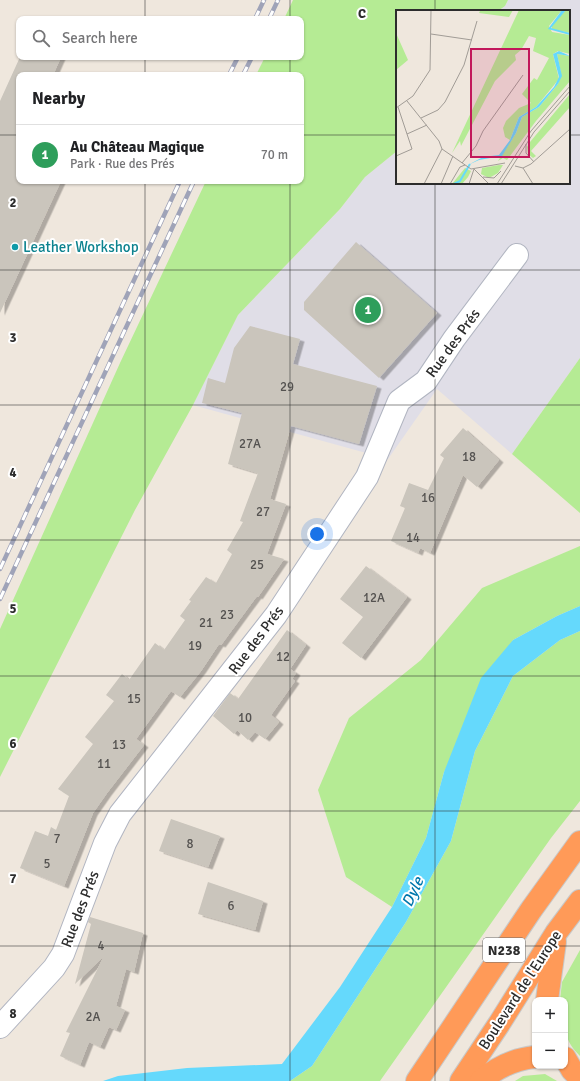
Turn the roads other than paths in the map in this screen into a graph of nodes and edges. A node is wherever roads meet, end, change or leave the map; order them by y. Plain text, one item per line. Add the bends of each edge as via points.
1 (517, 255) dead end
2 (580, 842) edge
3 (580, 901) edge
4 (556, 933) junction
5 (547, 997) edge
6 (0, 1027) edge
7 (532, 1057) edge
8 (417, 1081) edge
9 (461, 1081) edge
10 (481, 1081) edge

1 - 6 street, Rue des Prés via 426,381 399,401 366,477 276,615 120,814 105,842 63,954 54,968
2 - 8 highway, N238 via 531,910
3 - 4 highway, Boulevard de l'Europe / N238
4 - 5 highway
4 - 9 highway, Boulevard de l'Europe / N238
7 - 10 highway via 512,1062

